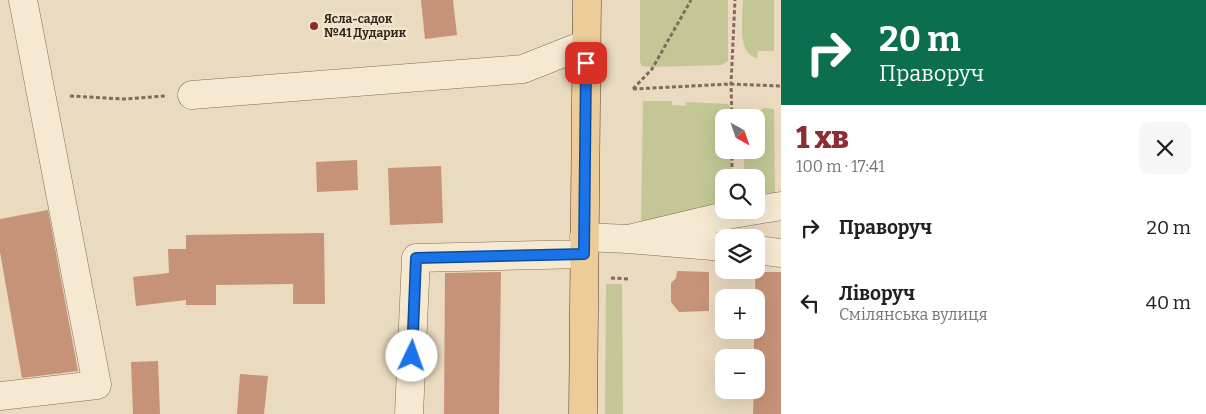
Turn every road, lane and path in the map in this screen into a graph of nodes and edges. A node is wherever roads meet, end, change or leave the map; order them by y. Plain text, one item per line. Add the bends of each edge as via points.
1 (23, 0) edge
2 (587, 0) edge
3 (691, 0) edge
4 (735, 0) edge
5 (586, 44) junction
6 (731, 84) junction
7 (781, 86) edge
8 (42, 94) junction
9 (192, 95) joint
10 (732, 109) edge
11 (781, 206) edge
12 (628, 239) junction
13 (584, 246) junction
14 (715, 246) edge
15 (765, 251) edge
16 (781, 252) edge
17 (607, 278) dead end
18 (630, 279) dead end
19 (0, 396) edge
20 (409, 414) edge
21 (583, 414) edge

1 - 8 lane
2 - 5 main road
3 - 6 path via 652,69 633,89
4 - 6 path
5 - 9 lane via 524,69
5 - 13 main road
6 - 7 path
6 - 10 path
8 - 9 path via 124,100
8 - 19 lane via 98,385
11 - 12 lane
12 - 13 lane
12 - 14 lane
13 - 20 lane via 416,258
13 - 21 main road
15 - 16 lane
17 - 18 path

